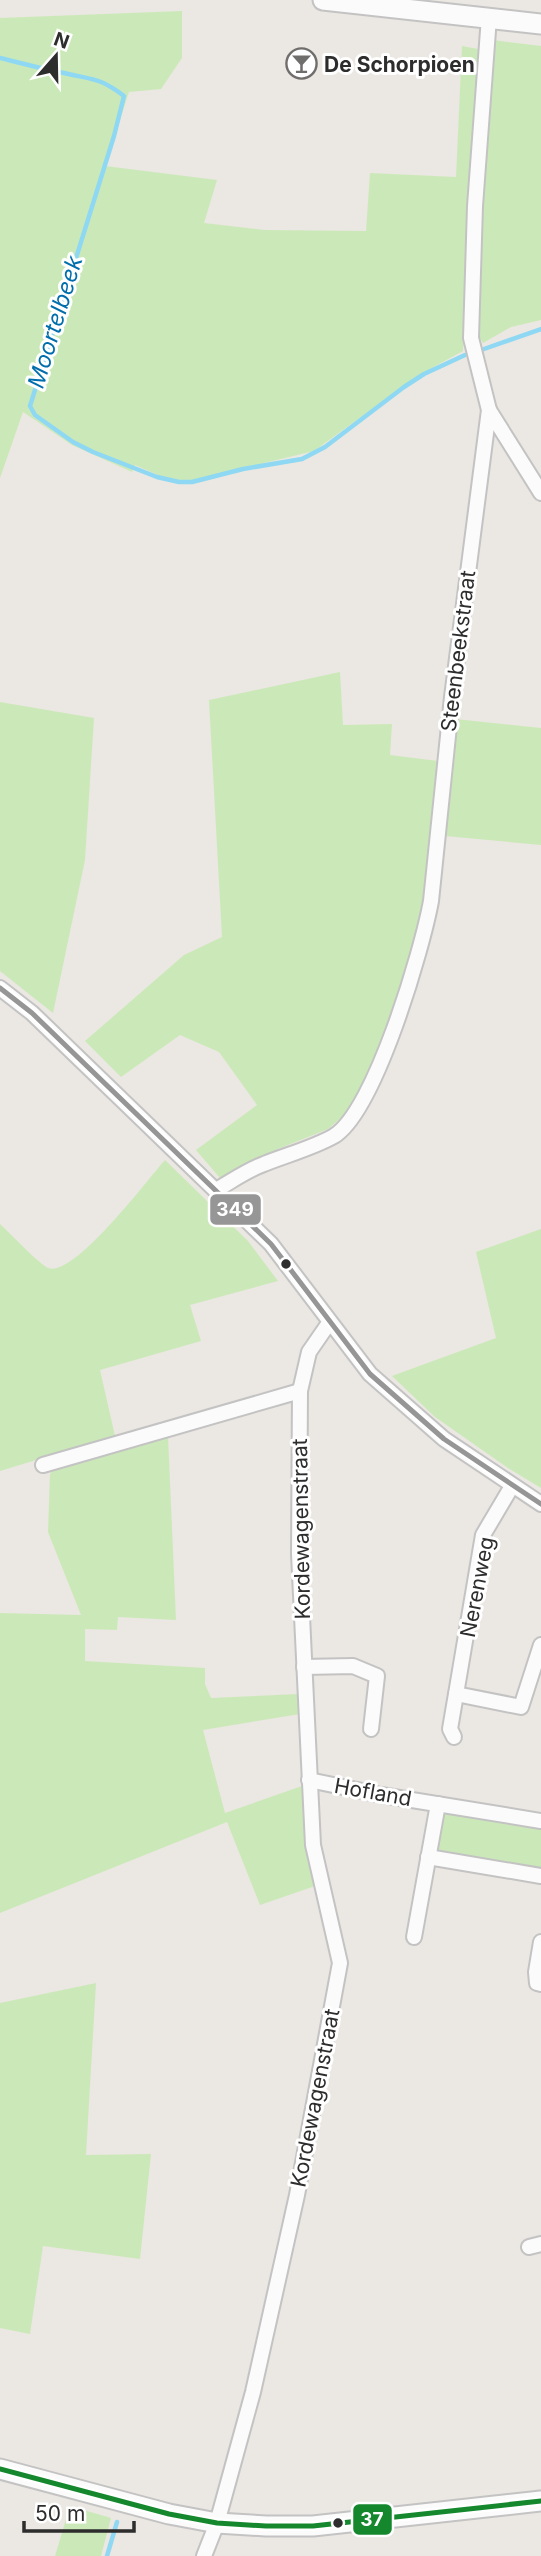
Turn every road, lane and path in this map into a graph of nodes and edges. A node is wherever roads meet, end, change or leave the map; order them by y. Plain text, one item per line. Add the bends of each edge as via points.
1 (323, 0) edge
2 (489, 17) junction
3 (541, 24) edge
4 (489, 410) junction
5 (541, 493) edge
6 (0, 988) edge
7 (216, 1189) junction
8 (329, 1323) junction
9 (300, 1391) junction
10 (43, 1465) dead end
11 (512, 1486) junction
12 (541, 1504) edge
13 (541, 1645) edge
14 (304, 1667) junction
15 (456, 1694) junction
16 (371, 1729) dead end
17 (454, 1737) dead end
18 (309, 1780) junction
19 (438, 1804) junction
20 (541, 1821) edge
21 (428, 1857) junction
22 (541, 1876) edge
23 (414, 1937) dead end
24 (541, 1942) edge
25 (541, 1984) edge
26 (0, 2469) edge
27 (541, 2501) edge
28 (217, 2523) junction
29 (204, 2556) edge

1 - 2 main road
2 - 3 main road
2 - 4 street, Steenbeekstraat via 471,338
4 - 5 street
4 - 7 street, Steenbeekstraat via 431,901 403,1004 351,1119 334,1135
6 - 7 street
7 - 8 street via 271,1244
8 - 9 street, Kordewagenstraat via 309,1352
8 - 11 street via 395,1398 444,1440
9 - 10 street
9 - 14 street, Kordewagenstraat
11 - 12 street
11 - 15 street, Nerenweg via 484,1535
13 - 15 street via 521,1707
14 - 16 street via 353,1667 377,1676
14 - 18 street, Kordewagenstraat
15 - 17 street, Nerenweg via 450,1729
18 - 19 street, Hofland
18 - 28 street, Kordewagenstraat via 313,1845 340,1963 297,2196 253,2392
19 - 20 street, Hofland
19 - 21 street, Hofland
21 - 22 street
21 - 23 street, Hofland
24 - 25 street via 536,1972
26 - 28 main road
27 - 28 main road via 313,2526
28 - 29 street, Kordewagenstraat

